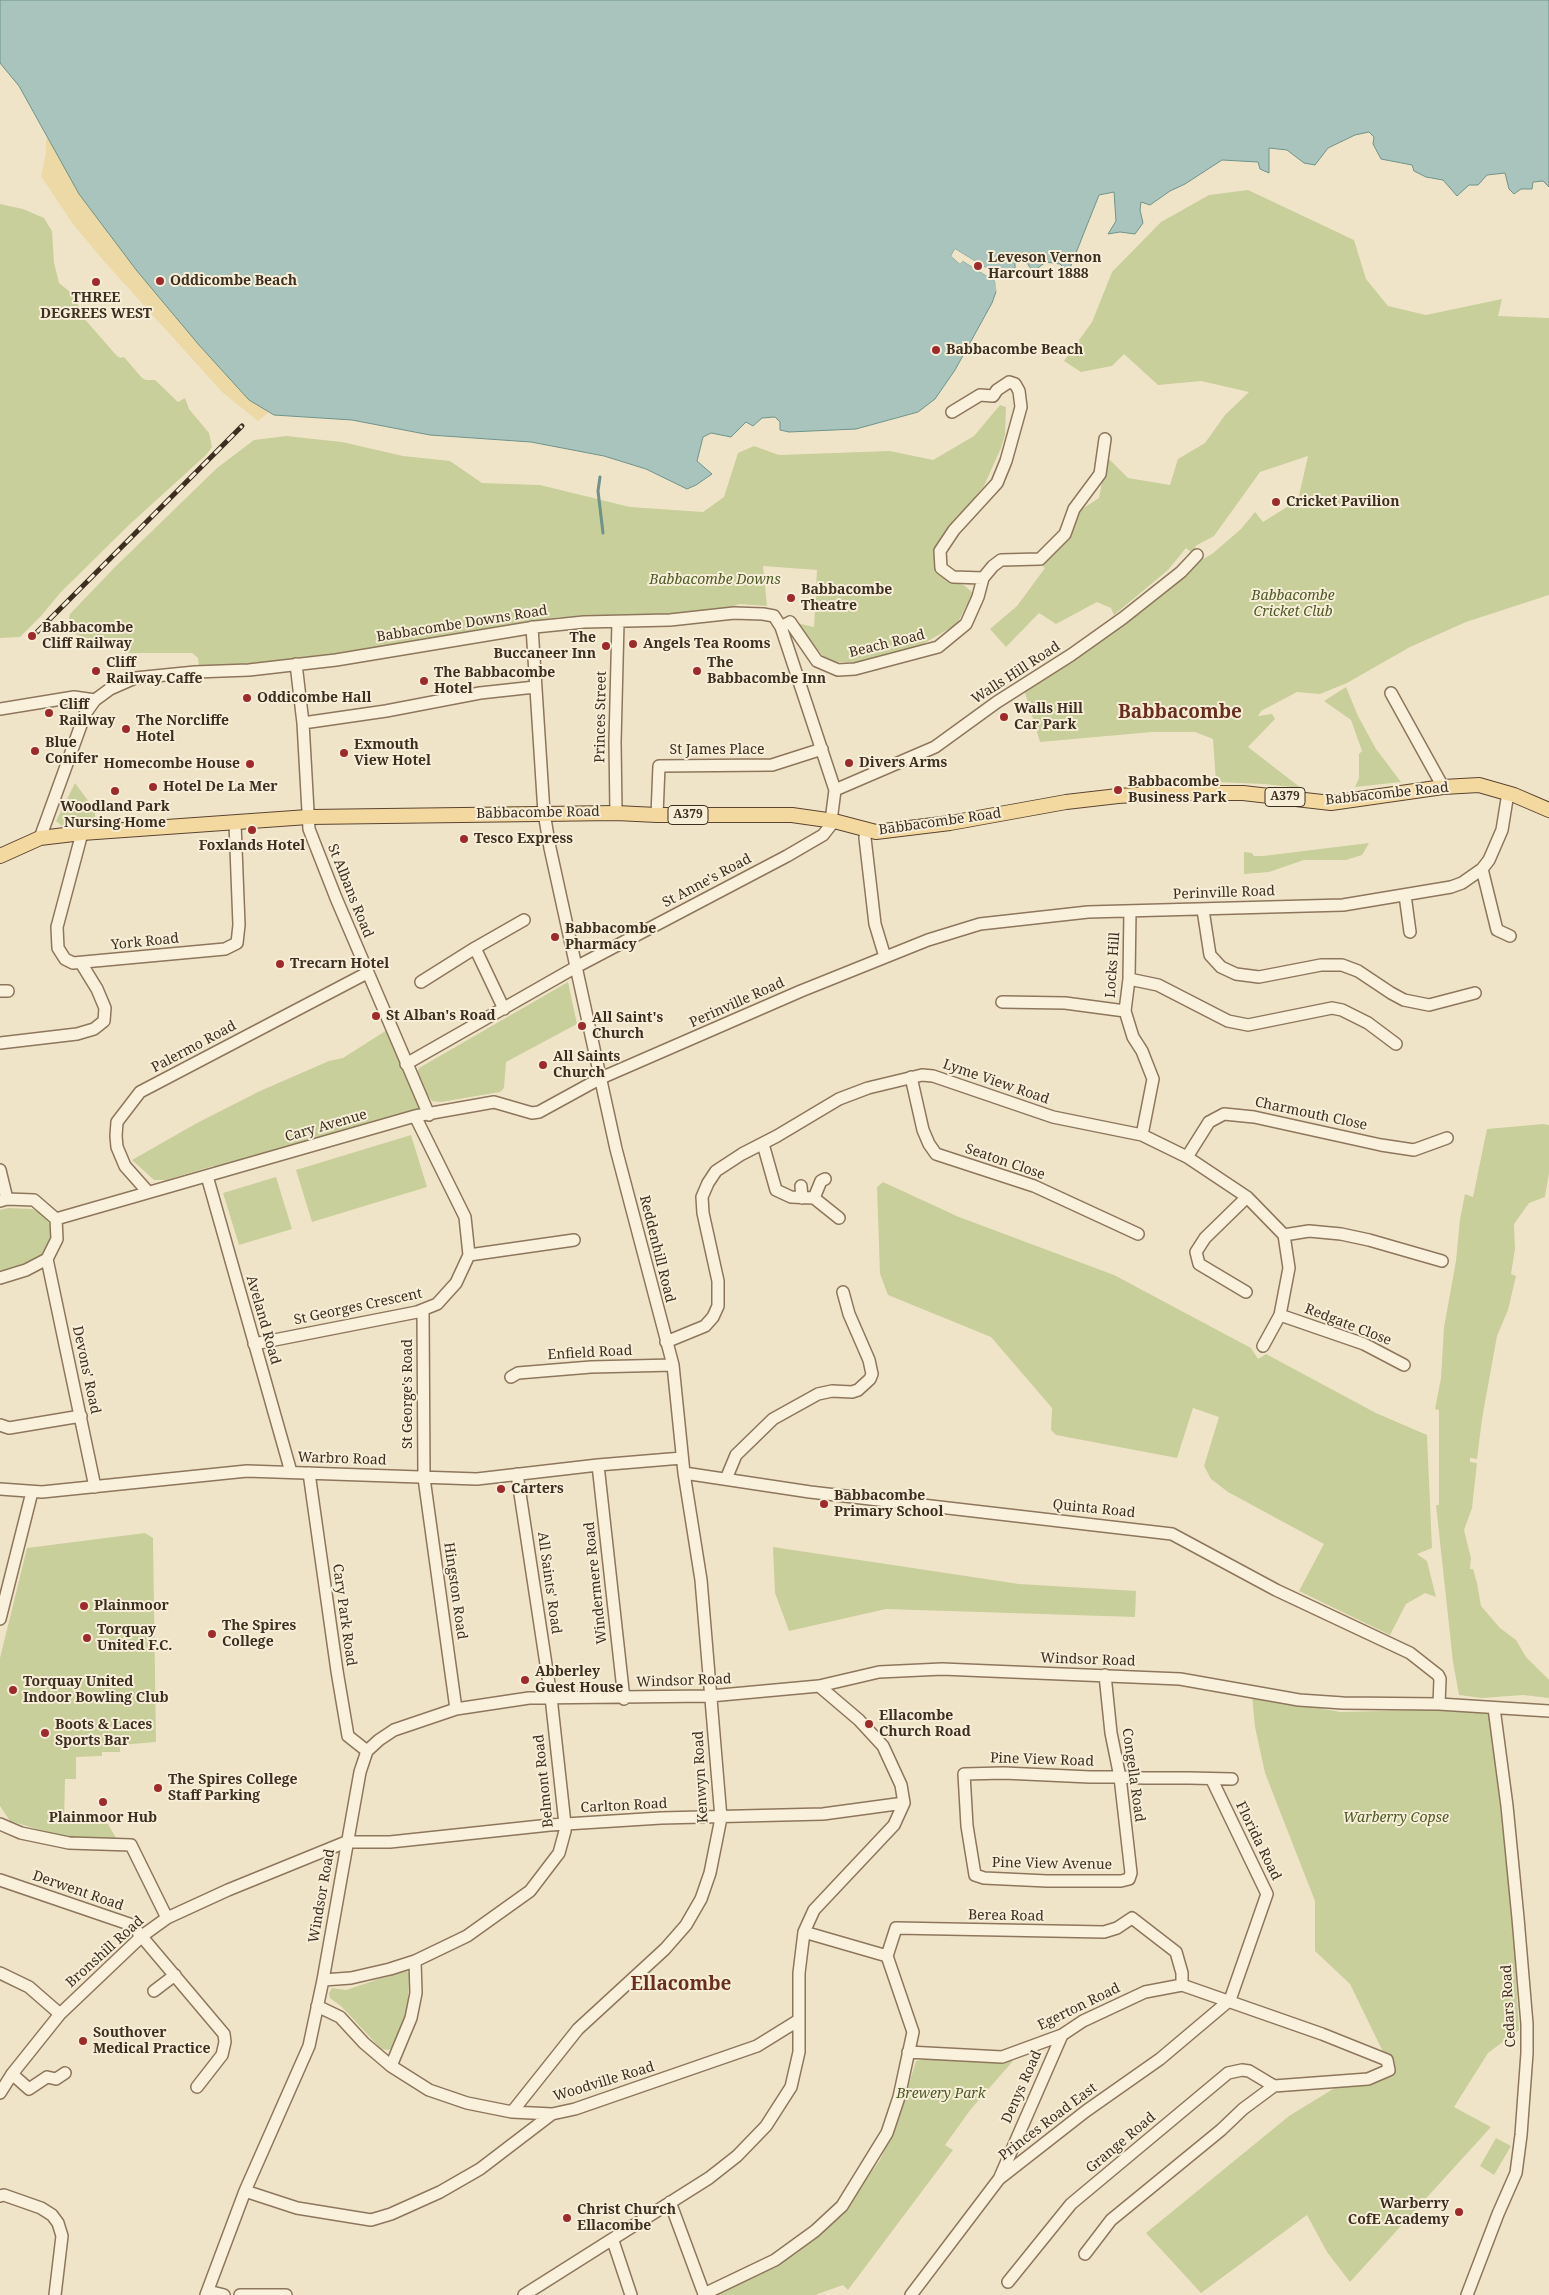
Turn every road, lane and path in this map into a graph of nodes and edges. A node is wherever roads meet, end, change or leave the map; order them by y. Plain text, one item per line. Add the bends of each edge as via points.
1 (952, 412) dead end
2 (1105, 439) dead end
3 (1197, 555) dead end
4 (983, 578) junction
5 (618, 622) junction
6 (780, 626) junction
7 (532, 627) junction
8 (296, 664) junction
9 (535, 687) junction
10 (1391, 693) dead end
11 (95, 700) junction
12 (0, 709) edge
13 (302, 723) junction
14 (822, 750) junction
15 (1443, 787) junction
16 (835, 790) junction
17 (1508, 793) junction
18 (1549, 810) edge
19 (544, 813) junction
20 (616, 813) junction
21 (657, 815) junction
22 (308, 817) junction
23 (832, 821) junction
24 (235, 822) junction
25 (866, 830) junction
26 (82, 833) junction
27 (40, 838) junction
28 (0, 856) edge
29 (1482, 869) junction
30 (1405, 895) junction
31 (1203, 910) junction
32 (1130, 911) junction
33 (524, 920) dead end
34 (1410, 932) dead end
35 (1510, 936) dead end
36 (476, 948) junction
37 (885, 957) junction
38 (80, 962) junction
39 (576, 967) junction
40 (367, 972) junction
41 (1129, 979) junction
42 (421, 982) dead end
43 (1475, 993) dead end
44 (1002, 1002) dead end
45 (504, 1009) junction
46 (1125, 1011) junction
47 (0, 1043) edge
48 (1396, 1044) dead end
49 (406, 1064) junction
50 (911, 1077) junction
51 (601, 1078) junction
52 (429, 1115) junction
53 (415, 1116) junction
54 (1142, 1134) junction
55 (1447, 1138) dead end
56 (763, 1144) junction
57 (1187, 1157) junction
58 (0, 1170) edge
59 (207, 1176) junction
60 (825, 1179) dead end
61 (801, 1186) dead end
62 (148, 1192) junction
63 (1247, 1197) junction
64 (808, 1198) junction
65 (4, 1200) edge
66 (839, 1218) dead end
67 (56, 1219) junction
68 (1138, 1234) dead end
69 (1284, 1235) junction
70 (574, 1240) dead end
71 (469, 1255) junction
72 (47, 1259) junction
73 (1442, 1261) dead end
74 (0, 1278) edge
75 (843, 1292) dead end
76 (1246, 1292) dead end
77 (423, 1310) junction
78 (1280, 1315) junction
79 (666, 1342) junction
80 (254, 1344) junction
81 (1263, 1346) dead end
82 (672, 1364) junction
83 (1404, 1365) dead end
84 (511, 1377) dead end
85 (81, 1416) junction
86 (0, 1425) edge
87 (682, 1458) junction
88 (598, 1465) junction
89 (291, 1472) junction
90 (309, 1473) junction
91 (684, 1473) junction
92 (518, 1474) junction
93 (424, 1478) junction
94 (726, 1479) junction
95 (96, 1487) junction
96 (0, 1489) edge
97 (32, 1492) junction
98 (0, 1619) edge
99 (1105, 1676) junction
100 (819, 1686) junction
101 (710, 1696) junction
102 (550, 1697) junction
103 (624, 1699) junction
104 (1439, 1704) junction
105 (1494, 1708) junction
106 (456, 1709) junction
107 (1549, 1711) edge
108 (367, 1751) junction
109 (1120, 1777) junction
110 (1232, 1779) dead end
111 (1212, 1780) junction
112 (904, 1803) junction
113 (721, 1818) junction
114 (0, 1824) edge
115 (565, 1824) junction
116 (346, 1842) junction
117 (975, 1875) joint
118 (1129, 1879) joint
119 (0, 1880) edge
120 (167, 1918) junction
121 (804, 1932) junction
122 (142, 1936) junction
123 (887, 1956) junction
124 (415, 1961) junction
125 (0, 1973) edge
126 (175, 1975) junction
127 (323, 1980) junction
128 (1182, 1985) junction
129 (154, 1992) dead end
130 (1230, 2000) junction
131 (317, 2006) junction
132 (60, 2014) junction
133 (799, 2020) junction
134 (1062, 2035) junction
135 (908, 2052) junction
136 (391, 2066) junction
137 (65, 2073) dead end
138 (12, 2074) junction
139 (1274, 2086) junction
140 (198, 2087) dead end
141 (0, 2093) edge
142 (512, 2112) junction
143 (552, 2114) junction
144 (999, 2179) junction
145 (245, 2191) junction
146 (0, 2196) edge
147 (670, 2202) junction
148 (613, 2241) junction
149 (1085, 2254) dead end
150 (1008, 2282) dead end
151 (207, 2293) edge
152 (704, 2294) edge
153 (55, 2295) edge
154 (224, 2295) edge
155 (240, 2295) edge
156 (286, 2295) edge
157 (524, 2295) edge
158 (631, 2295) edge
159 (911, 2295) edge
160 (1467, 2295) edge

1 - 4 street via 980,395 993,396 1009,382 1015,384 1019,391 1021,407 997,483 954,530 940,551 942,568 953,577
2 - 4 street, Beach Road via 1100,474 1074,509 1065,534 1040,559 1001,560
3 - 16 street, Walls Hill Road via 1124,618 935,747
4 - 6 street, Beach Road via 966,624 938,647 856,670 838,670 817,661 790,622
5 - 6 street, Babbacombe Downs Road via 734,613 774,616
5 - 7 street, Babbacombe Downs Road
5 - 20 street, Princes Street
6 - 14 street
7 - 8 street, Babbacombe Downs Road
7 - 9 street, Reddenhill Road
8 - 11 street, Babbacombe Downs Road via 135,678 110,688
8 - 13 street, St Albans Road
9 - 13 street
9 - 19 street, Reddenhill Road
10 - 15 street
11 - 12 street via 74,697
11 - 27 street, Babbacombe Downs Road via 85,714
13 - 22 street, St Albans Road
14 - 16 street
14 - 21 street, St James Place via 772,765 659,766
15 - 17 main road, Babbacombe Road / A379 via 1478,785
15 - 25 main road, Babbacombe Road / A379 via 1331,803 1243,793 1118,796 950,823 876,832
16 - 23 street
17 - 18 main road, Babbacombe Road / A379
17 - 29 street, Perinville Road via 1502,830 1490,860
19 - 20 main road, Babbacombe Road / A379
19 - 22 main road, Babbacombe Road / A379
19 - 39 street, Reddenhill Road
20 - 21 main road, Babbacombe Road / A379
21 - 23 main road, Babbacombe Road / A379 via 792,815
22 - 24 main road, Babbacombe Road / A379
22 - 40 street, St Albans Road via 309,829
23 - 25 main road, Babbacombe Road / A379
23 - 39 street, St Anne's Road via 823,835 787,856
24 - 26 main road, Babbacombe Road / A379
24 - 38 street, York Road via 240,925 237,943 225,949
25 - 37 street via 875,924
26 - 27 main road, Babbacombe Road / A379
26 - 38 street via 57,927 58,948 65,959 72,963
27 - 28 main road, Babbacombe Road / A379
29 - 30 street, Perinville Road via 1451,887
29 - 35 street via 1497,930
30 - 31 street, Perinville Road via 1343,905
30 - 34 street
31 - 32 street, Perinville Road
31 - 43 street via 1210,955 1221,967 1236,974 1259,977 1321,965 1342,965 1358,971 1391,993 1429,1005
32 - 37 street, Perinville Road via 1088,912 980,924
32 - 41 street, Locks Hill
33 - 36 street
36 - 42 street
36 - 45 street
37 - 51 street, Perinville Road
38 - 47 street via 105,1008 104,1021 94,1029 77,1034
39 - 45 street, St Anne's Road
39 - 51 street, Reddenhill Road
40 - 49 street, St Albans Road
40 - 62 street, Palermo Road via 140,1092 117,1122 116,1136 125,1166
41 - 46 street, Locks Hill
41 - 48 street via 1158,985 1228,1022 1248,1025 1332,1008 1342,1010 1368,1023
44 - 46 street via 1065,1003
45 - 49 street, St Anne's Road
46 - 54 street, Locks Hill via 1153,1079
49 - 52 street, St Albans Road
50 - 54 street, Lyme View Road via 933,1076 1053,1117
50 - 56 street, Lyme View Road via 839,1099
50 - 68 street, Seaton Close via 923,1130 936,1154 1034,1186
51 - 52 street, Cary Avenue via 539,1112 494,1102
51 - 79 street, Reddenhill Road
52 - 53 street, Cary Avenue
53 - 59 street, Cary Avenue
53 - 71 street via 465,1217
54 - 57 street, Lyme View Road
55 - 57 street, Charmouth Close via 1414,1150 1254,1117 1224,1114 1209,1122
56 - 64 street via 776,1190 782,1195
56 - 79 street, Lyme View Road via 716,1171 708,1183 702,1197 703,1213 718,1281 718,1306 705,1326
57 - 63 street, Lyme View Road
58 - 65 street
59 - 62 street, Cary Avenue
59 - 80 street, Aveland Road
60 - 64 street
61 - 64 street
62 - 67 street, Cary Avenue
63 - 69 street, Lyme View Road
63 - 76 street via 1210,1232 1196,1252 1199,1264
64 - 66 street
65 - 67 street via 34,1200
67 - 72 street via 57,1239
69 - 73 street via 1309,1231 1341,1234
69 - 78 street via 1289,1268
70 - 71 street
71 - 77 street, St Georges Crescent via 456,1283 437,1304
72 - 74 street
72 - 85 street, Devons' Road
75 - 94 street via 869,1360 870,1379 852,1392 818,1394 774,1419 736,1455
77 - 80 street, St Georges Crescent
77 - 93 street, St George's Road
78 - 81 street
78 - 83 street, Redgate Close via 1364,1344
79 - 82 street, Reddenhill Road
80 - 89 street, Aveland Road
82 - 84 street, Enfield Road via 518,1373
82 - 87 street, Reddenhill Road
85 - 86 street via 9,1428
85 - 95 street, Devons' Road
87 - 88 street, Warbro Road
87 - 91 street, Reddenhill Road
88 - 92 street, Warbro Road
88 - 103 street, Windermere Road
89 - 90 street, Warbro Road
89 - 95 street, Warbro Road via 247,1472
90 - 93 street, Warbro Road
90 - 108 street, Cary Park Road via 348,1736
91 - 94 street, Quinta Road
91 - 101 street, Reddenhill Road via 701,1580
92 - 93 street, Warbro Road via 477,1479
92 - 102 street, All Saints' Road
93 - 106 street, Hingston Road
94 - 104 street, Quinta Road via 810,1492 1172,1534 1426,1664 1440,1679
95 - 97 street, Warbro Road
96 - 97 street, Warbro Road
97 - 98 street
99 - 100 street, Windsor Road via 942,1669 879,1672
99 - 104 street, Windsor Road via 1180,1679 1299,1700
99 - 109 street, Congella Road
100 - 101 street, Windsor Road
100 - 112 street via 883,1746 901,1785
101 - 103 street, Windsor Road
101 - 113 street, Kenwyn Road
102 - 103 street, Windsor Road
102 - 106 street, Windsor Road
102 - 115 street, Belmont Road
104 - 105 street, Windsor Road
105 - 107 street, Windsor Road
105 - 160 street, Cedars Road via 1518,1918 1527,2053 1516,2173
106 - 108 street, Windsor Road via 394,1730
108 - 116 street, Windsor Road
109 - 111 street, Pine View Road
109 - 117 street, Pine View Road via 964,1774 967,1826
109 - 118 street, Congella Road via 1131,1873
110 - 111 street, Pine View Road
111 - 130 street, Florida Road via 1268,1894
112 - 113 street, Carlton Road via 833,1813
112 - 121 street via 894,1825 814,1910
113 - 115 street, Carlton Road
113 - 142 street, Kenwyn Road via 710,1873 701,1899 686,1925 665,1949 578,2029
114 - 120 street via 21,1833 69,1844 131,1845
115 - 116 street, Carlton Road via 423,1839
115 - 124 street, Belmont Road via 560,1854 530,1891 467,1936
116 - 120 street, Bronshill Road
116 - 127 street, Windsor Road
117 - 118 street, Pine View Avenue via 1075,1882
119 - 122 street, Derwent Road via 132,1925
120 - 122 street, Bronshill Road
121 - 123 street
121 - 133 street via 799,1973
122 - 126 street, Derwent Road
122 - 132 street, Bronshill Road
123 - 128 street, Berea Road via 896,1928 1104,1932 1132,1918 1176,1952
123 - 135 street via 913,2032
124 - 127 street, Belmont Road via 351,1978
124 - 136 street via 416,1994 411,2018
125 - 132 street via 29,1987
126 - 129 street
126 - 140 street, Derwent Road via 224,2034 222,2055
127 - 131 street, Windsor Road
128 - 130 street, Egerton Road
128 - 134 street, Egerton Road via 1145,1992 1082,2021
130 - 139 street via 1387,2060 1390,2070 1368,2079
130 - 144 street, Princes Road East via 1160,2059 1086,2111
131 - 136 street, Woodville Road via 340,2017
131 - 145 street, Windsor Road via 309,2046
132 - 138 street, Bronshill Road
133 - 143 street, Woodville Road via 757,2046
133 - 147 street via 799,2052 791,2087 766,2126 737,2156
134 - 135 street, Egerton Road via 1002,2057
134 - 144 street, Denys Road
135 - 152 street via 899,2097 887,2133 842,2206 815,2232 775,2260
136 - 142 street, Woodville Road via 429,2090 467,2103
137 - 138 street via 56,2079 47,2077 30,2088
138 - 141 street, Bronshill Road
139 - 149 street via 1111,2220
139 - 150 street, Grange Road via 1249,2071 1228,2074 1071,2204
142 - 143 street, Woodville Road
143 - 145 street via 480,2169 440,2192 371,2220 297,2208
144 - 159 street, Princes Road East
145 - 151 street, Windsor Road
146 - 153 street via 41,2208 58,2223 62,2236
147 - 148 street
147 - 152 street
148 - 157 street
148 - 158 street
151 - 154 street
155 - 156 street

